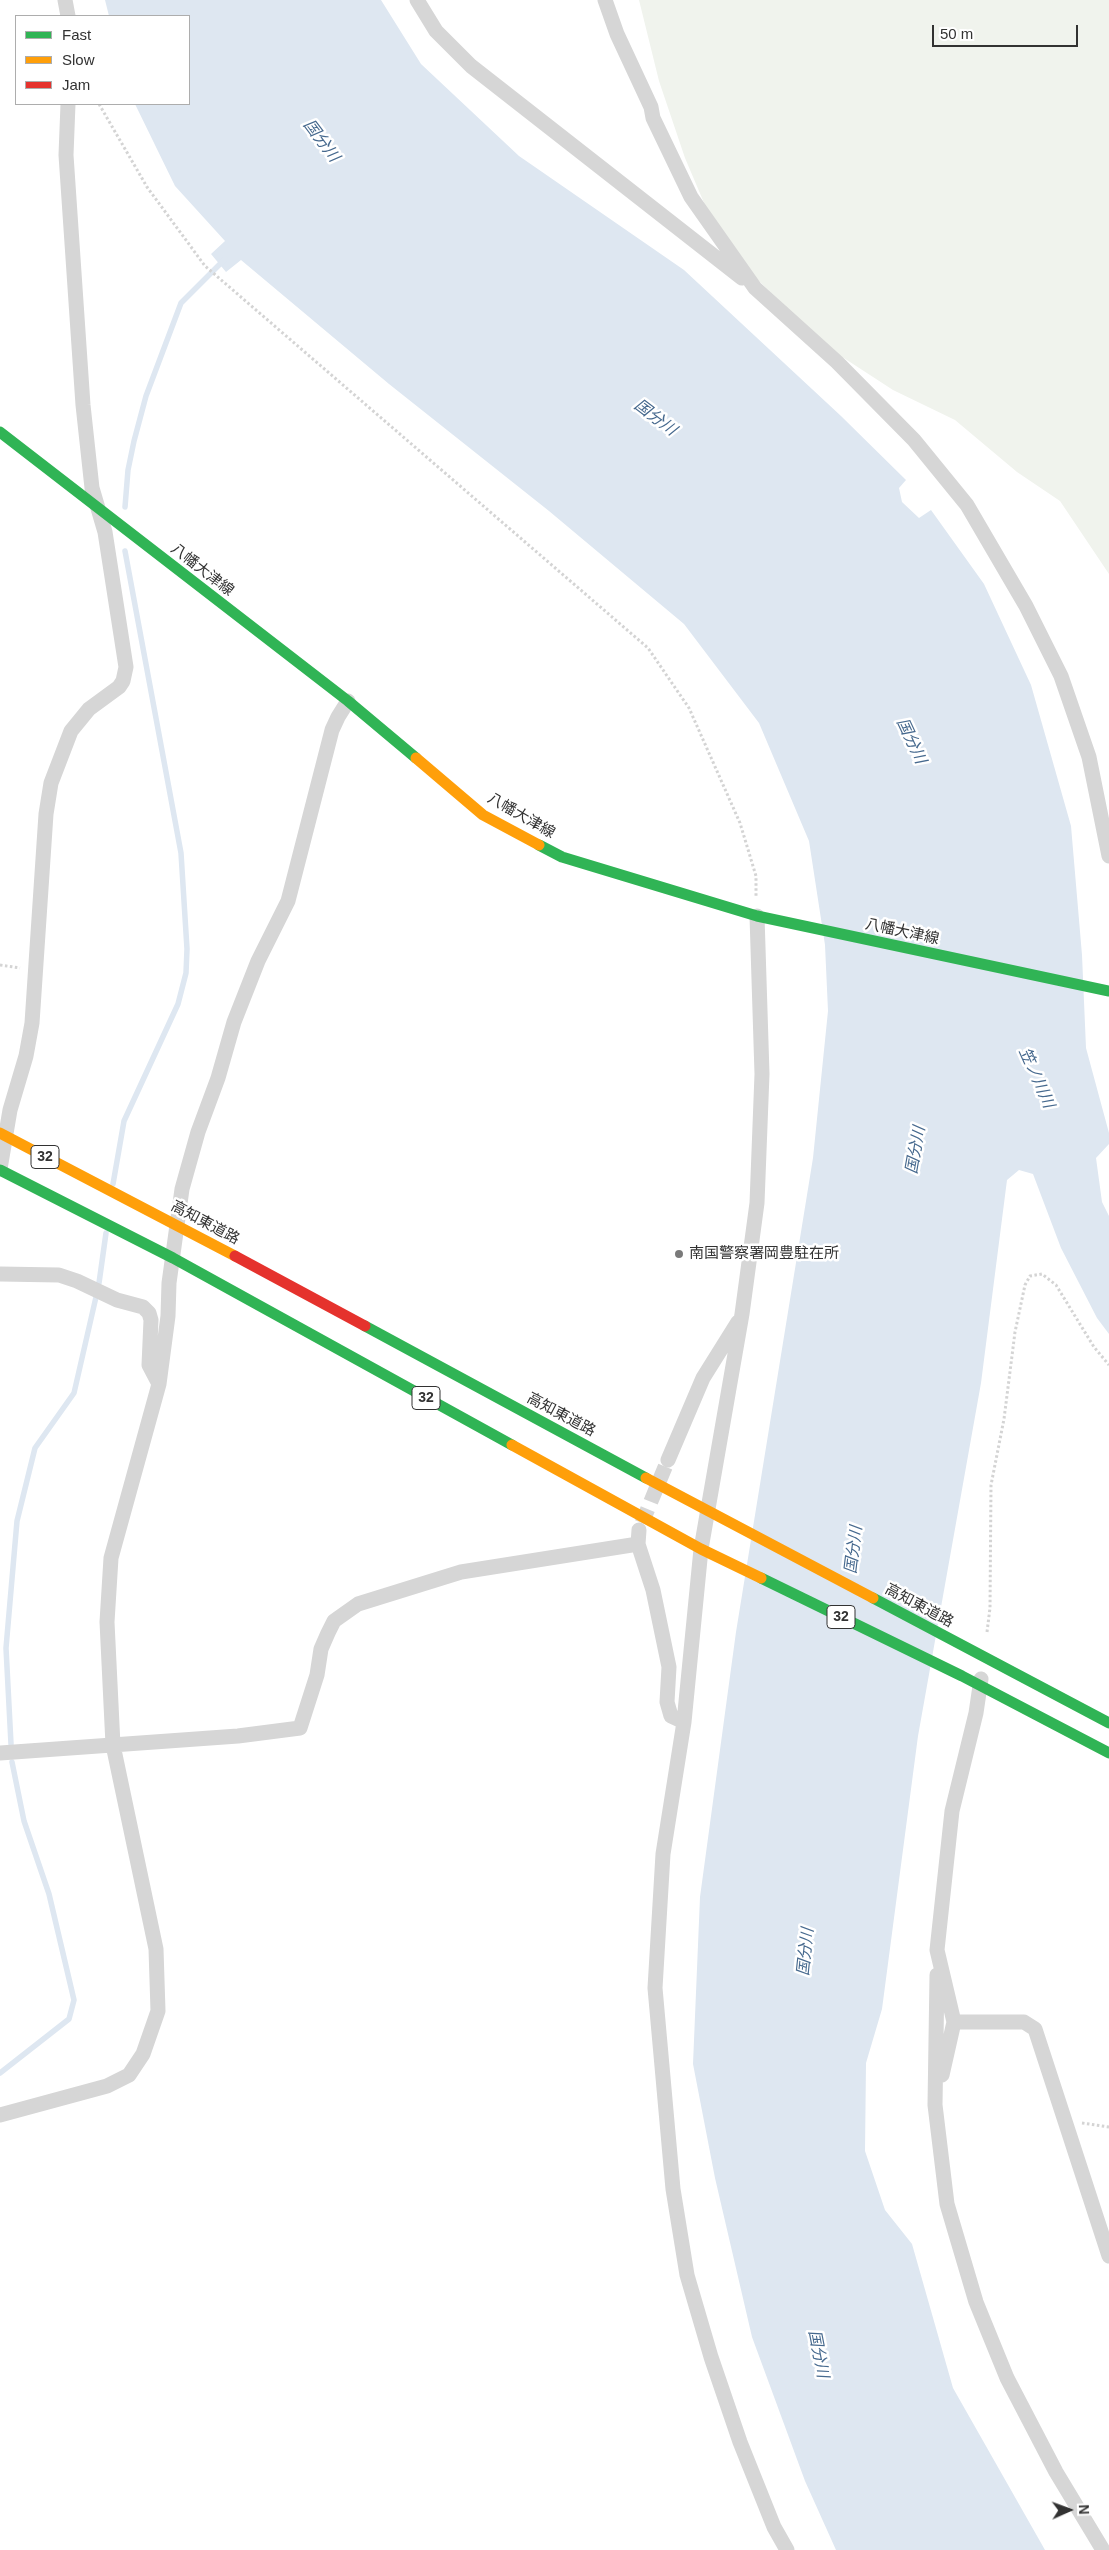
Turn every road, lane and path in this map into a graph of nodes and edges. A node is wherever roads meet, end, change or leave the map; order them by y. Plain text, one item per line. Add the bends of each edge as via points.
1 (65, 0) edge
2 (417, 0) edge
3 (605, 0) edge
4 (68, 15) edge
5 (68, 105) edge
6 (100, 105) edge
7 (755, 288) junction
8 (0, 432) edge
9 (97, 508) junction
10 (348, 701) junction
11 (1109, 856) edge
12 (762, 918) junction
13 (1109, 991) edge
14 (3, 1135) edge
15 (0, 1169) edge
16 (178, 1225) junction
17 (172, 1258) junction
18 (0, 1274) edge
19 (742, 1314) junction
20 (1109, 1365) edge
21 (159, 1384) junction
22 (668, 1460) tunnel mouth
23 (706, 1510) junction
24 (700, 1549) junction
25 (983, 1656) junction
26 (980, 1686) junction
27 (684, 1722) junction
28 (1109, 1723) edge
29 (113, 1746) junction
30 (0, 1753) edge
31 (1109, 1753) edge
32 (937, 1950) junction
33 (954, 2022) junction
34 (935, 2105) junction
35 (0, 2115) edge
36 (1064, 2121) junction
37 (1109, 2127) edge
38 (1109, 2256) edge
39 (787, 2550) edge
40 (1103, 2550) edge

1 - 4 street
2 - 7 street via 436,31 471,66
3 - 7 street via 617,34 651,106 653,118 691,197
5 - 9 street via 66,155 80,385
6 - 12 path via 147,187 205,266 648,648 689,708 740,823 756,876
7 - 11 street via 837,362 914,440 967,505 1026,606 1061,676 1088,757
8 - 9 main road, 八幡大津線
9 - 10 main road, 八幡大津線
9 - 14 street via 108,547 126,668 119,687 80,718 66,741 51,783 46,814 32,1023
10 - 12 main road, 八幡大津線 via 483,815 562,857
10 - 16 street via 332,730 288,901 258,961 234,1022 198,1132 182,1189
12 - 13 main road, 八幡大津線
12 - 19 street via 758,1203
14 - 15 street
14 - 16 main road, 高知東道路 / 32
15 - 17 main road, 32
16 - 17 street
16 - 23 main road, 高知東道路 / 32
17 - 21 street
17 - 24 main road, 32
18 - 21 street via 58,1275 117,1300 143,1307 151,1320 149,1365
19 - 22 street via 703,1378
19 - 23 street
20 - 25 path via 1094,1347 1056,1285 1042,1274 1030,1276 1014,1332 1004,1419 991,1485 990,1608
21 - 29 street via 111,1558 108,1622
23 - 24 street
23 - 25 main road, 高知東道路 / 32
24 - 26 main road, 32
24 - 27 street
25 - 26 street
25 - 28 main road, 高知東道路 / 32
26 - 31 main road, 32
26 - 32 street via 952,1811
27 - 29 street via 671,1716 668,1667 653,1590 638,1537 461,1572 358,1604 334,1622 328,1633 300,1728
27 - 39 street via 663,1854 655,1988 673,2189 688,2275 711,2357 740,2442
29 - 30 street
29 - 35 street via 156,1949 158,2011 143,2054 129,2074 107,2086
32 - 33 street
32 - 34 street
33 - 34 street
33 - 36 street via 1024,2022 1035,2029
34 - 40 street via 947,2204 976,2302 1007,2378 1056,2472
36 - 37 path
36 - 38 street

